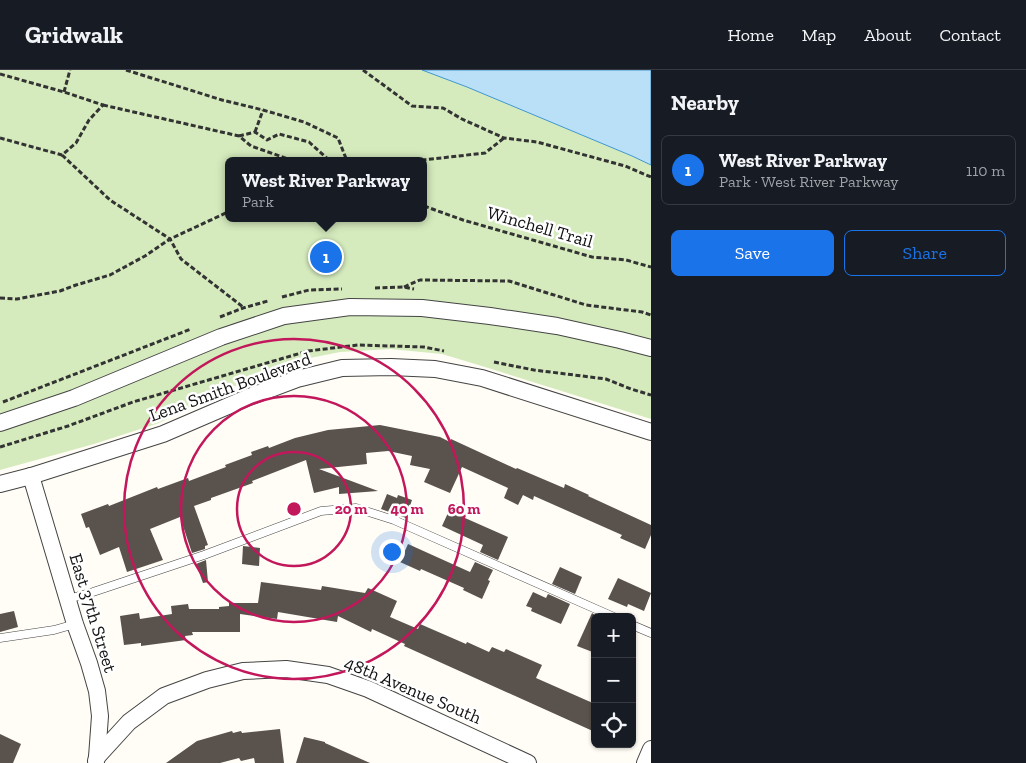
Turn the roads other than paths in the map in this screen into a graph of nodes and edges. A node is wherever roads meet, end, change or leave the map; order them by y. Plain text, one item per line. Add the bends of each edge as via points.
1 (651, 348) edge
2 (0, 423) edge
3 (651, 432) edge
4 (31, 476) junction
5 (0, 484) edge
6 (68, 599) junction
7 (605, 613) edge
8 (75, 624) junction
9 (636, 627) edge
10 (651, 633) edge
11 (0, 638) edge
12 (651, 749) edge
13 (96, 760) edge
14 (528, 763) edge
15 (645, 763) edge

1 - 2 street via 558,326 490,316 422,308 350,307 284,316 74,398
3 - 4 street, Lena Smith Boulevard via 482,378 435,369 342,368 297,379 163,434
4 - 5 street, Lena Smith Boulevard
4 - 6 street, East 37th Street
6 - 7 lane via 204,555 321,511 356,508 394,520
6 - 8 street, East 37th Street
8 - 11 lane
8 - 13 street, East 37th Street via 97,691 100,716
9 - 10 lane
12 - 15 street
13 - 14 street, 48th Avenue South via 129,722 164,696 243,671 286,669 328,675 368,689

